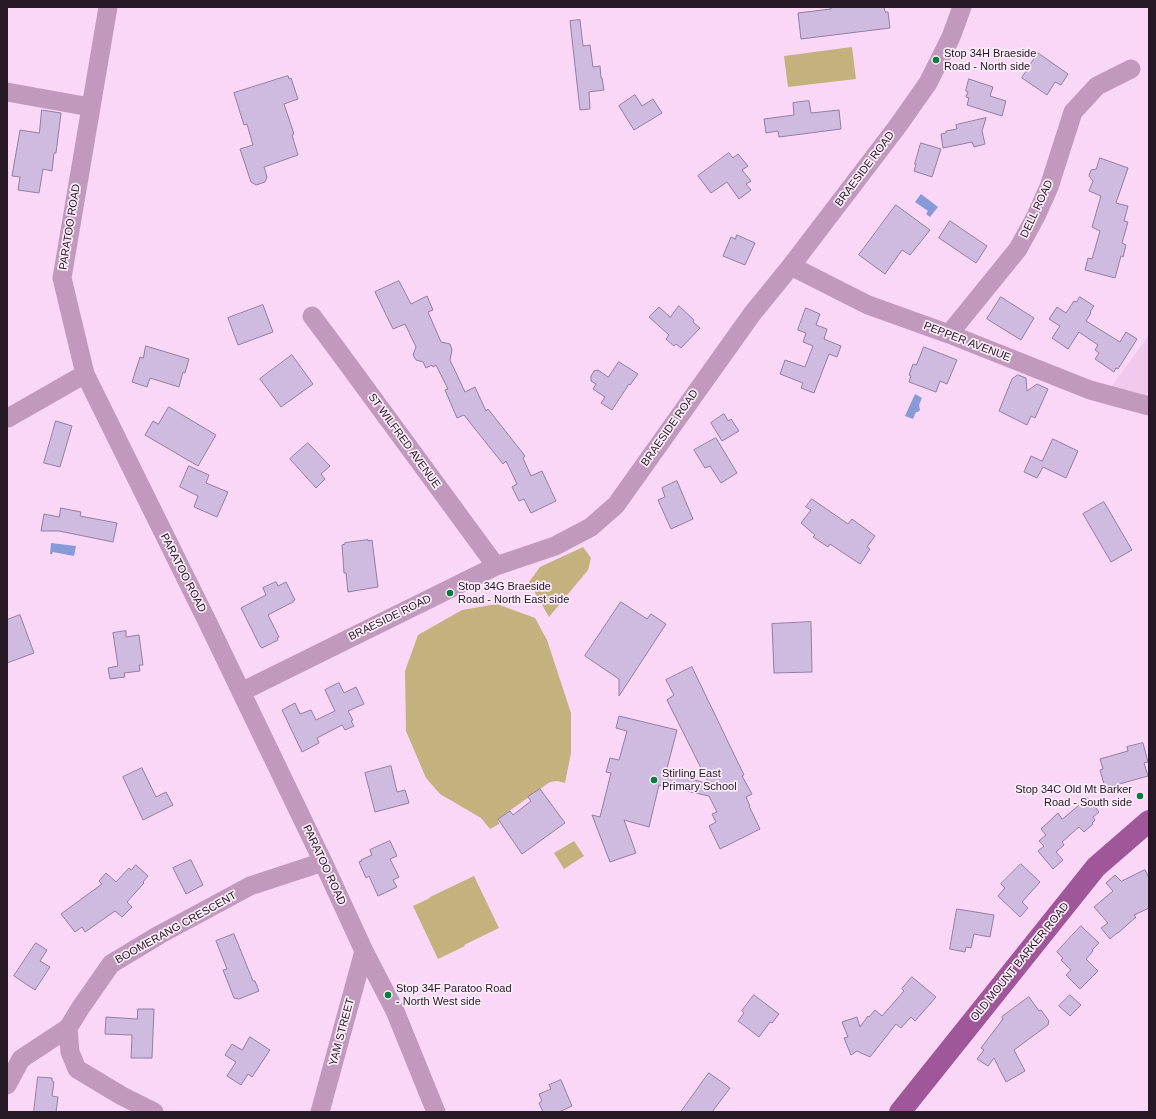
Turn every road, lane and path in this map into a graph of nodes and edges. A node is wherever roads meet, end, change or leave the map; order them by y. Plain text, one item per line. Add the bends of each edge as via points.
1 (108, 7) edge
2 (962, 7) edge
3 (1131, 69) dead end
4 (7, 92) edge
5 (90, 108) junction
6 (791, 266) junction
7 (312, 316) dead end
8 (949, 334) junction
9 (85, 374) junction
10 (1149, 406) edge
11 (8, 418) dead end
12 (496, 566) junction
13 (242, 692) junction
14 (1149, 821) edge
15 (323, 862) junction
16 (364, 951) junction
17 (68, 1028) junction
18 (7, 1085) edge
19 (154, 1112) edge
20 (320, 1112) edge
21 (436, 1112) edge
22 (900, 1112) edge

1 - 5 street, PARATOO ROAD
2 - 6 street, BRAESIDE ROAD via 951,37 928,83
3 - 8 street, DELL ROAD via 1097,86 1072,112 1049,187 1018,249
4 - 5 street
5 - 9 street, PARATOO ROAD via 62,278
6 - 8 street, PEPPER AVENUE via 868,305
6 - 12 street, BRAESIDE ROAD via 752,314 616,505 591,527 555,546
7 - 12 street, ST WILFRED AVENUE
8 - 10 street, PEPPER AVENUE via 1090,390
9 - 11 street
9 - 13 street, PARATOO ROAD
12 - 13 street, BRAESIDE ROAD
13 - 15 street, PARATOO ROAD
14 - 22 main road, OLD MOUNT BARKER ROAD via 1096,867
15 - 16 street, PARATOO ROAD
15 - 17 street, BOOMERANG CRESCENT via 250,886 110,964
16 - 20 street, YAM STREET
16 - 21 street, PARATOO ROAD via 395,1010
17 - 18 street via 21,1059
17 - 19 street via 70,1052 77,1069

